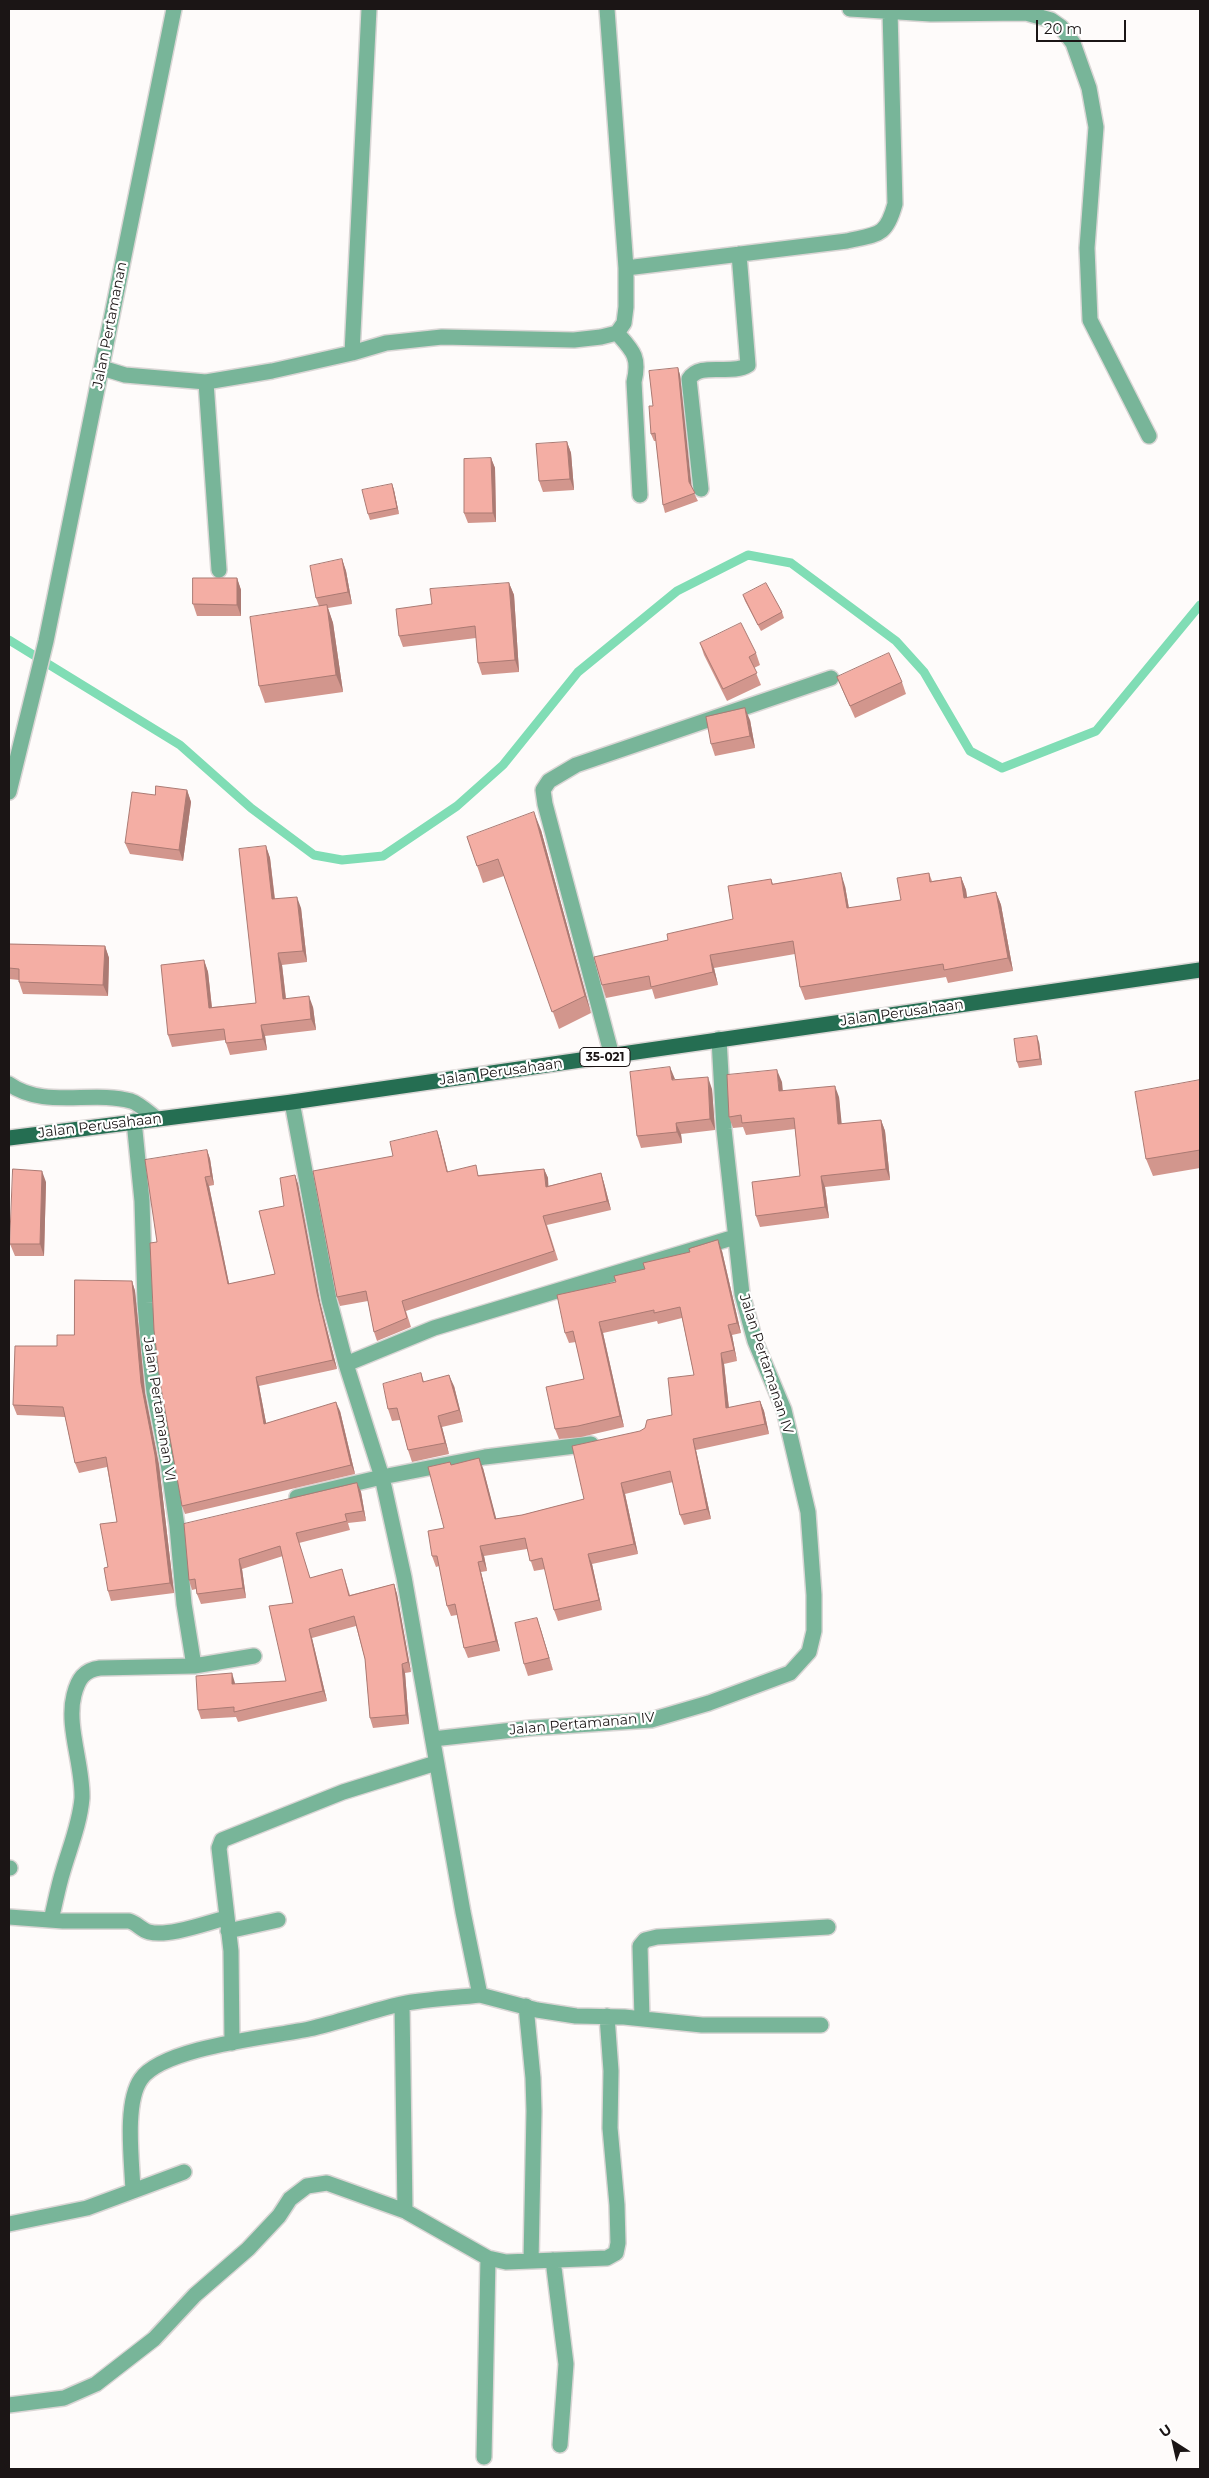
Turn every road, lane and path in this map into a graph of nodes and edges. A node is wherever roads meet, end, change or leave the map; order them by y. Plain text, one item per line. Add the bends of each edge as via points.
1 (174, 9) edge
2 (369, 9) edge
3 (607, 9) edge
4 (850, 9) edge
5 (1057, 9) edge
6 (890, 11) junction
7 (962, 11) edge
8 (1061, 27) junction
9 (739, 254) junction
10 (626, 268) junction
11 (616, 333) junction
12 (352, 353) junction
13 (102, 368) junction
14 (206, 382) junction
15 (1149, 436) dead end
16 (701, 489) dead end
17 (640, 495) dead end
18 (220, 570) dead end
19 (831, 678) dead end
20 (9, 792) edge
21 (1200, 970) edge
22 (719, 1039) junction
23 (612, 1056) junction
24 (9, 1084) edge
25 (292, 1102) junction
26 (157, 1119) junction
27 (134, 1121) junction
28 (9, 1138) edge
29 (735, 1237) junction
30 (346, 1364) junction
31 (610, 1439) edge
32 (382, 1477) junction
33 (279, 1501) edge
34 (196, 1522) edge
35 (177, 1526) junction
36 (254, 1656) dead end
37 (194, 1666) junction
38 (433, 1739) junction
39 (436, 1763) junction
40 (9, 1916) edge
41 (51, 1920) junction
42 (278, 1920) dead end
43 (227, 1924) junction
44 (828, 1927) dead end
45 (480, 1995) junction
46 (402, 2004) junction
47 (526, 2006) junction
48 (607, 2016) junction
49 (642, 2018) junction
50 (821, 2025) dead end
51 (232, 2043) junction
52 (184, 2172) dead end
53 (133, 2191) junction
54 (405, 2211) junction
55 (9, 2224) edge
56 (488, 2258) junction
57 (553, 2260) junction
58 (531, 2261) junction
59 (9, 2405) edge
60 (560, 2445) dead end
61 (484, 2457) dead end

1 - 13 street, Jalan Pertamanan
2 - 12 street
3 - 10 street
4 - 6 street
5 - 8 street
6 - 7 street
6 - 9 street via 894,204 889,223 878,234 847,242
7 - 8 street via 1026,14 1051,20
8 - 15 street via 1079,56 1096,127 1087,248 1090,320
9 - 10 street
9 - 16 street via 748,365 738,369 697,371 689,379
10 - 11 street via 624,323
11 - 12 street via 574,340 442,337 386,343
11 - 17 street via 633,352 637,368 634,382
12 - 14 street
13 - 14 street via 125,375
13 - 20 street, Jalan Pertamanan via 46,641
14 - 18 street
19 - 23 street via 576,765 549,781 544,797
21 - 22 main road, Jalan Perusahaan / 35-021
22 - 23 main road, Jalan Perusahaan / 35-021
22 - 29 street, Jalan Pertamanan IV
23 - 25 main road, Jalan Perusahaan / 35-021
24 - 26 street via 21,1093 134,1102
25 - 26 main road, Jalan Perusahaan / 35-021
25 - 30 street via 329,1300
26 - 27 main road, Jalan Perusahaan / 35-021
27 - 28 main road, Jalan Perusahaan / 35-021
27 - 35 street, Jalan Pertamanan VI via 142,1200 148,1340
29 - 30 street via 434,1328
29 - 38 street, Jalan Pertamanan IV via 742,1294 756,1341 784,1410 808,1512 814,1595 814,1632 809,1652 790,1673 651,1720
30 - 32 street
31 - 32 street via 583,1446 485,1457
32 - 33 street
32 - 38 street
34 - 35 street
35 - 37 street, Jalan Pertamanan VI
36 - 37 street
37 - 41 street via 90,1669 79,1680 72,1716 82,1799
38 - 39 street
39 - 43 street via 343,1792 222,1840 219,1848
39 - 45 street
40 - 41 street
41 - 43 street via 129,1921 143,1930 161,1933
42 - 43 street
43 - 51 street via 231,1951
44 - 49 street via 645,1940 640,1946
45 - 46 street
45 - 47 street
46 - 51 street via 310,2028
46 - 54 street
47 - 48 street via 576,2016
47 - 58 street via 534,2111
48 - 49 street
48 - 57 street via 611,2071 610,2128 617,2205 616,2253 607,2258
49 - 50 street via 702,2025
51 - 53 street via 174,2057 147,2071 140,2081 132,2115
52 - 53 street
53 - 55 street via 88,2208
54 - 56 street
54 - 59 street via 327,2184 307,2186 290,2199 279,2216 248,2249 195,2295 154,2338 96,2384 64,2398
56 - 58 street via 506,2262
56 - 61 street
57 - 58 street
57 - 60 street via 566,2364

